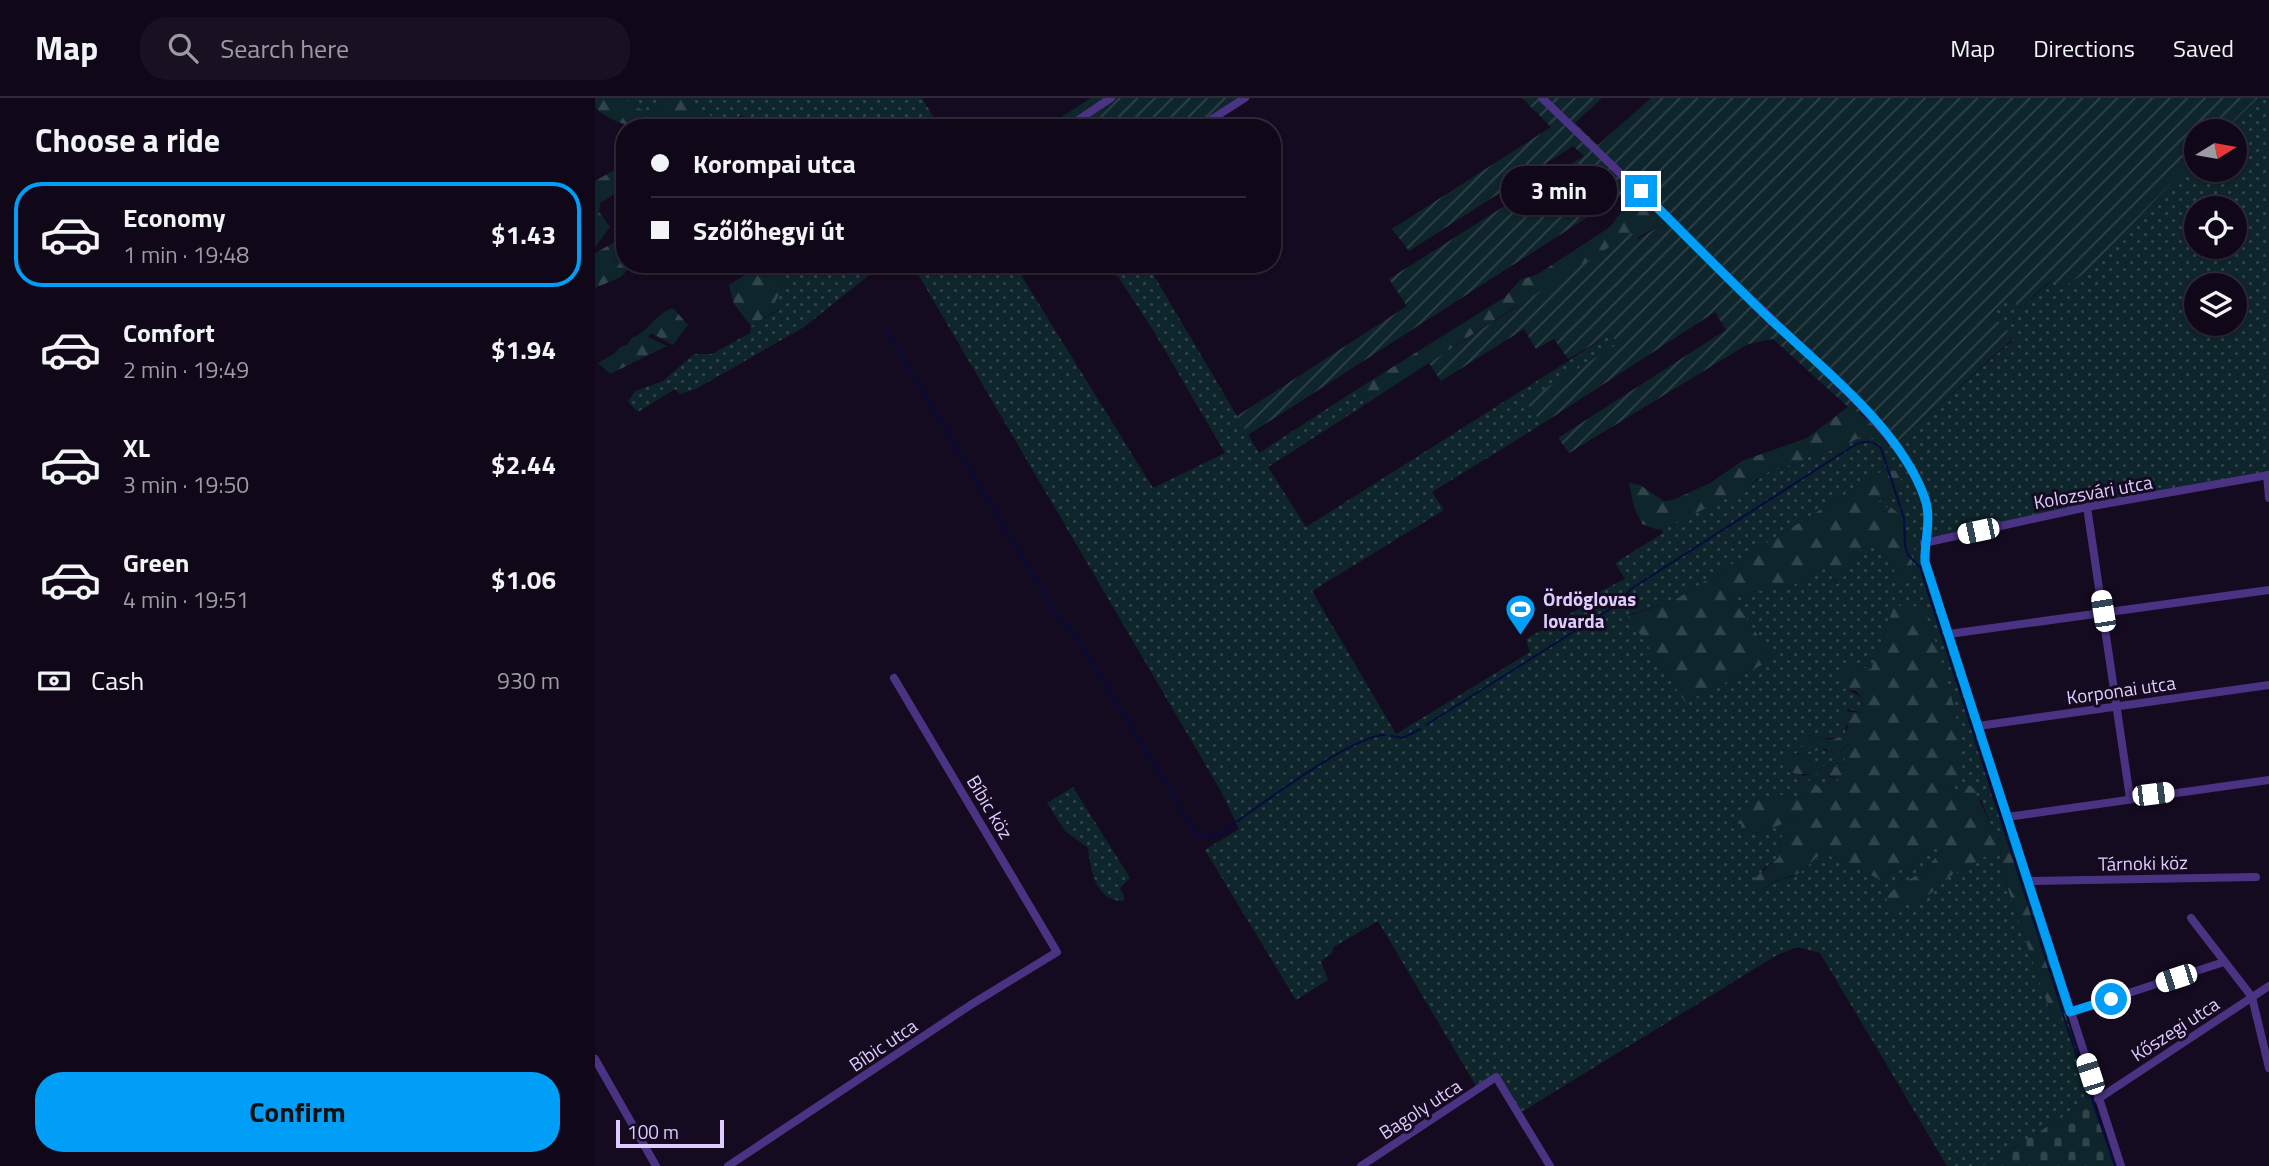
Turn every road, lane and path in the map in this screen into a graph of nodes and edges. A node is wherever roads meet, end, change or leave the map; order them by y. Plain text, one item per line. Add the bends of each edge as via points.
1 (1111, 98) edge
2 (1244, 98) edge
3 (1542, 98) edge
4 (1080, 119) edge
5 (1212, 119) edge
6 (2268, 475) edge
7 (2269, 498) edge
8 (2087, 507) junction
9 (1924, 542) junction
10 (2269, 590) edge
11 (2103, 611) junction
12 (1949, 634) junction
13 (894, 678) dead end
14 (2269, 685) edge
15 (2117, 706) junction
16 (1978, 726) junction
17 (2269, 780) edge
18 (2130, 797) junction
19 (2007, 817) junction
20 (2256, 877) dead end
21 (2030, 881) junction
22 (2191, 918) dead end
23 (1057, 952) joint
24 (2224, 962) junction
25 (2269, 986) edge
26 (2252, 997) junction
27 (2070, 1012) junction
28 (595, 1059) edge
29 (2269, 1068) edge
30 (2098, 1099) junction
31 (656, 1166) edge
32 (728, 1166) edge
33 (1361, 1166) edge
34 (1550, 1166) edge
35 (2121, 1166) edge

1 - 4 street
2 - 5 street
3 - 9 street via 1853,397 1891,441 1926,501
6 - 7 street
6 - 8 street, Kolozsvári utca
8 - 9 street, Kolozsvári utca
8 - 11 street
9 - 12 street via 1925,562
10 - 11 street
11 - 12 street
11 - 15 street
12 - 16 street
13 - 23 street, Bíbic köz
14 - 15 street, Korponai utca
15 - 16 street, Korponai utca
15 - 18 street
16 - 19 street
17 - 18 street
18 - 19 street
19 - 21 street
20 - 21 street, Tárnoki köz
21 - 27 street
22 - 24 street
23 - 32 street, Bíbic utca
24 - 26 street
24 - 27 street
25 - 26 street, Kőszegi utca
26 - 29 street
26 - 30 street, Kőszegi utca
27 - 30 street
28 - 31 street
30 - 35 street
33 - 34 street, Bagoly utca via 1496,1077

